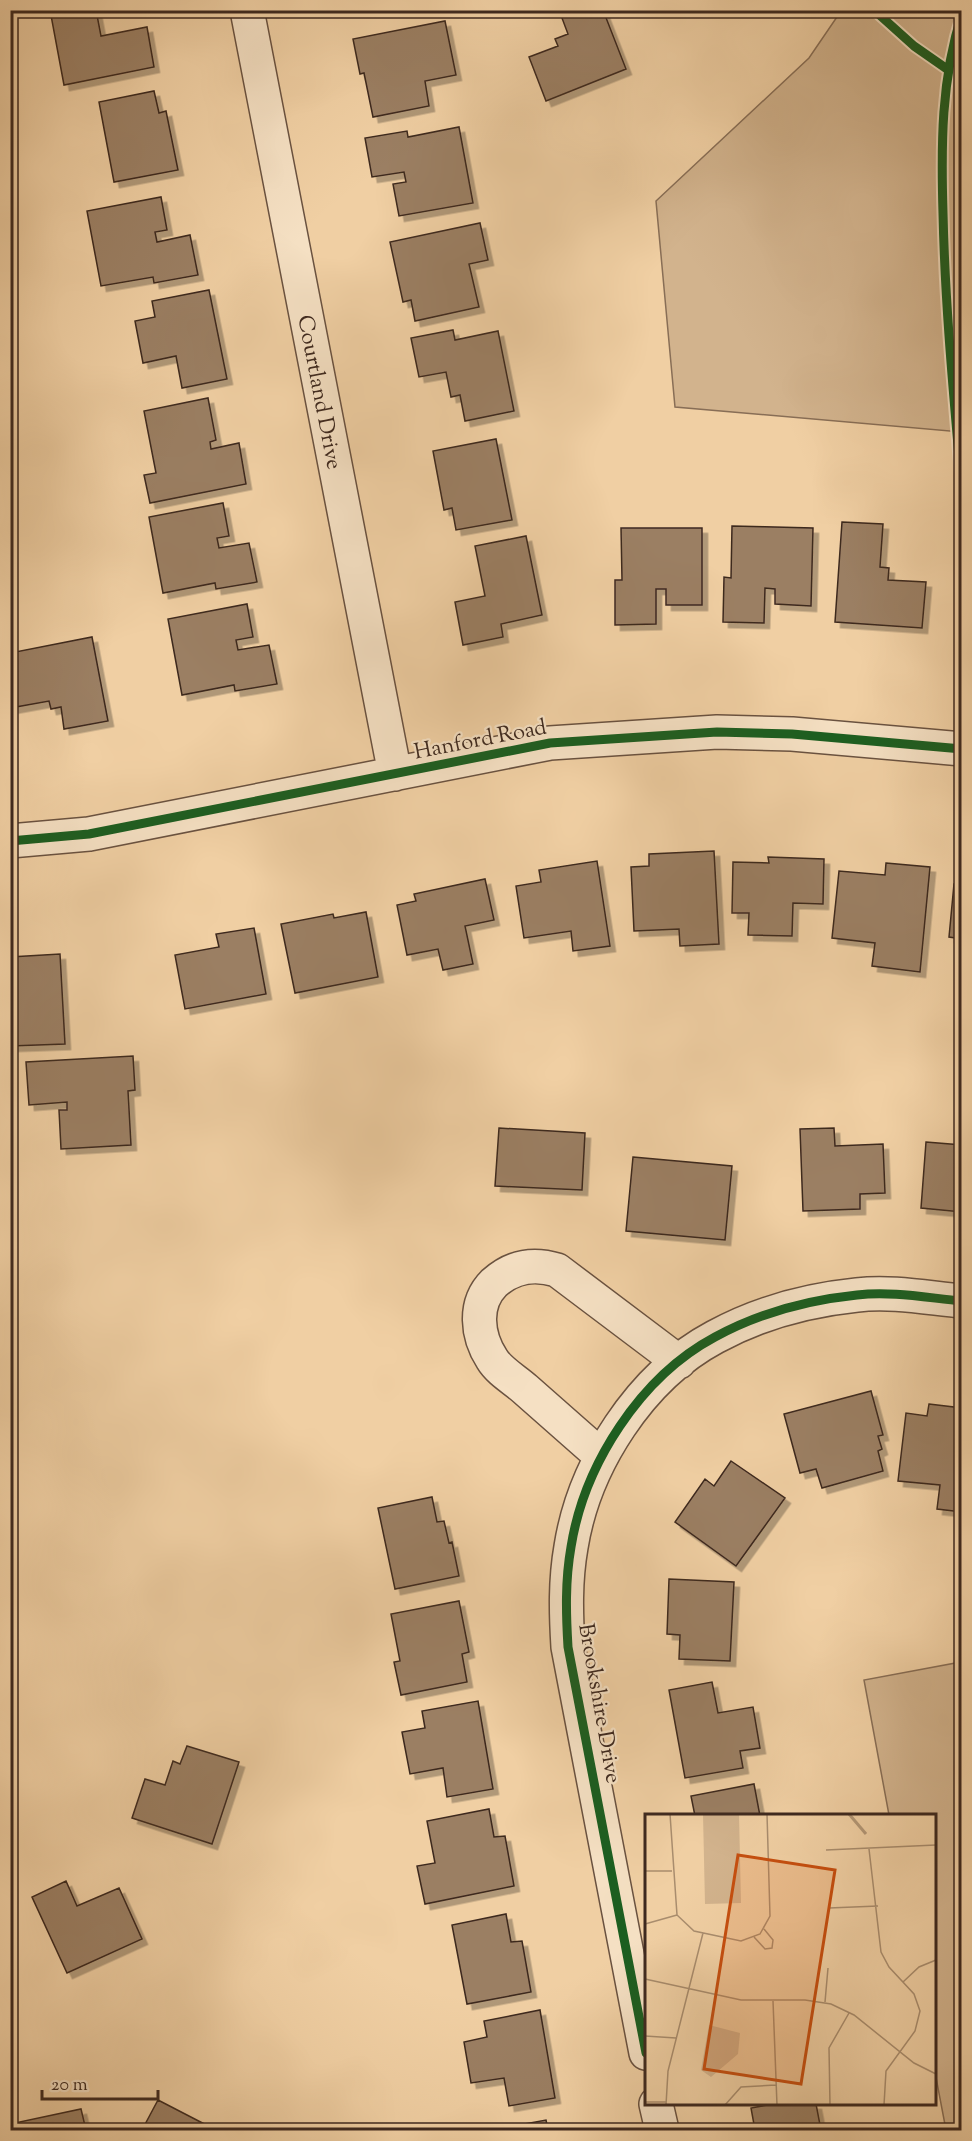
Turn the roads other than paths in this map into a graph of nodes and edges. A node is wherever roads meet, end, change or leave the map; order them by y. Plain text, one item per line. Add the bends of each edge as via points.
1 (247, 10) edge
2 (962, 749) edge
3 (395, 774) junction
4 (10, 841) edge
5 (962, 1301) edge
6 (679, 1362) junction
7 (601, 1455) junction
8 (645, 2048) edge
9 (656, 2105) edge
10 (662, 2130) edge

1 - 3 street, Courtland Drive
2 - 3 street, Hanford Road via 792,734 641,735 550,743
3 - 4 street, Hanford Road via 89,834
5 - 6 street, Brookshire Drive via 880,1294 808,1302 759,1317 714,1338
6 - 7 street, Brookshire Drive via 634,1406
6 - 7 street via 558,1270 522,1267 492,1285 479,1318 481,1339 493,1361
7 - 8 street, Brookshire Drive via 583,1498 571,1547 566,1597 568,1647
9 - 10 street

